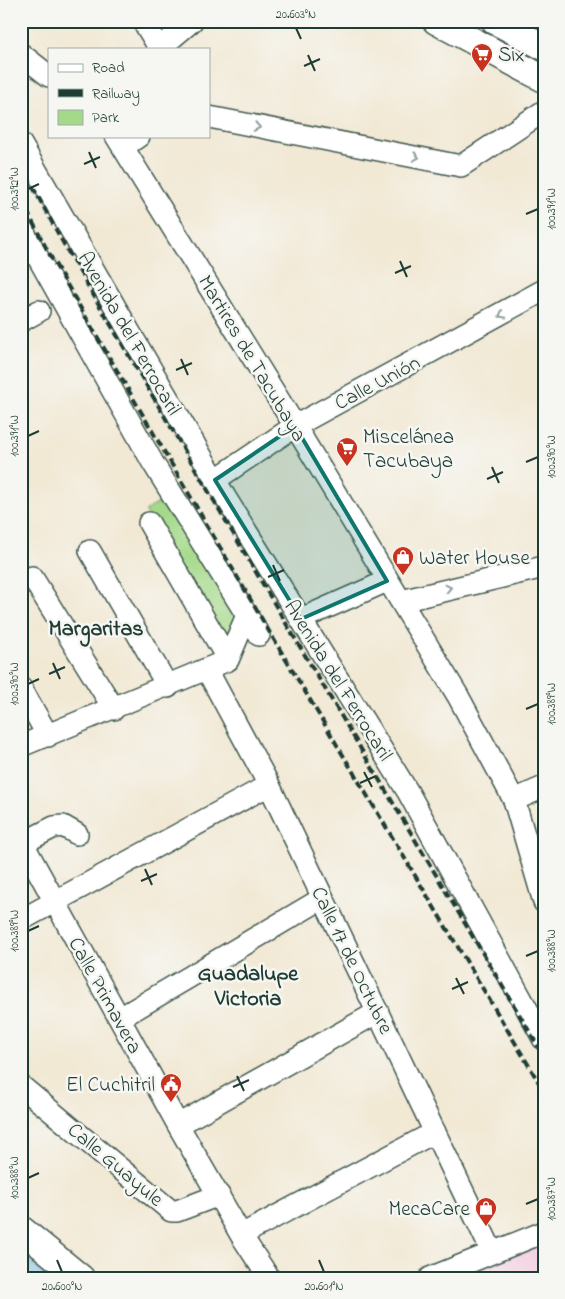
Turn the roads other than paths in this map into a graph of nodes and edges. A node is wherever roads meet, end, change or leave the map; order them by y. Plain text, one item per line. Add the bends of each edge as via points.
1 (143, 21) edge
2 (192, 21) edge
3 (436, 21) edge
4 (495, 21) edge
5 (544, 47) edge
6 (160, 48) edge
7 (21, 54) edge
8 (48, 75) edge
9 (544, 79) edge
10 (544, 111) edge
11 (210, 118) edge
12 (126, 140) edge
13 (21, 144) edge
14 (21, 227) edge
15 (544, 290) edge
16 (295, 426) junction
17 (215, 480) junction
18 (149, 523) dead end
19 (90, 551) dead end
20 (544, 567) edge
21 (32, 577) dead end
22 (387, 581) junction
23 (401, 601) junction
24 (247, 615) junction
25 (301, 619) junction
26 (260, 635) dead end
27 (228, 660) junction
28 (207, 670) junction
29 (168, 686) junction
30 (21, 688) edge
31 (114, 709) junction
32 (48, 736) junction
33 (21, 746) edge
34 (269, 785) junction
35 (544, 787) edge
36 (514, 800) junction
37 (77, 834) dead end
38 (22, 842) edge
39 (323, 898) junction
40 (54, 901) junction
41 (544, 902) edge
42 (21, 920) edge
43 (378, 1012) junction
44 (120, 1018) junction
45 (544, 1040) edge
46 (21, 1074) edge
47 (27, 1091) edge
48 (178, 1125) junction
49 (435, 1132) junction
50 (219, 1195) junction
51 (21, 1229) edge
52 (544, 1232) edge
53 (242, 1235) junction
54 (492, 1252) junction
55 (81, 1278) edge
56 (269, 1278) edge
57 (430, 1278) edge

1 - 6 street
2 - 6 street
3 - 9 main road
4 - 5 main road
7 - 8 street
11 -> 10 street via 461,166
12 - 16 street, Martires de Tacubaya
13 - 17 street, Avenida del Ferrocaril
14 - 24 street, Avenida del Ferrocaril via 153,462
15 -> 16 street, Calle Unión
16 - 17 street, Calle Unión
16 - 22 street, Martires de Tacubaya
17 - 25 street, Avenida del Ferrocaril
18 - 27 street
19 - 29 street
23 -> 20 street
21 - 31 street
22 - 23 street, Martires de Tacubaya
22 - 25 street
23 - 36 street, Martires de Tacubaya via 458,696
24 - 26 street, Avenida del Ferrocaril
24 - 27 street
25 - 45 street, Avenida del Ferrocaril via 408,792
27 - 28 street
28 - 29 street
28 - 34 street, Calle 17 de Octubre
29 - 31 street
30 - 32 street
31 - 32 street
32 - 33 street
34 - 39 street, Calle 17 de Octubre
34 - 40 street
35 - 36 street
36 - 41 street, Martires de Tacubaya
37 - 38 street via 63,826 54,827
38 - 40 street, Calle Primavera
39 - 43 street, Calle 17 de Octubre
39 - 44 street
40 - 42 street
40 - 44 street, Calle Primavera
43 - 48 street
43 - 49 street, Calle 17 de Octubre
44 - 48 street, Calle Primavera
46 - 47 street
47 - 50 street, Calle Guayule via 171,1211
48 - 50 street, Calle Primavera
49 - 53 street
49 - 54 street, Calle 17 de Octubre
50 - 53 street, Calle Primavera
51 - 55 main road
52 - 54 street
53 - 56 street, Calle Primavera
54 - 57 street

